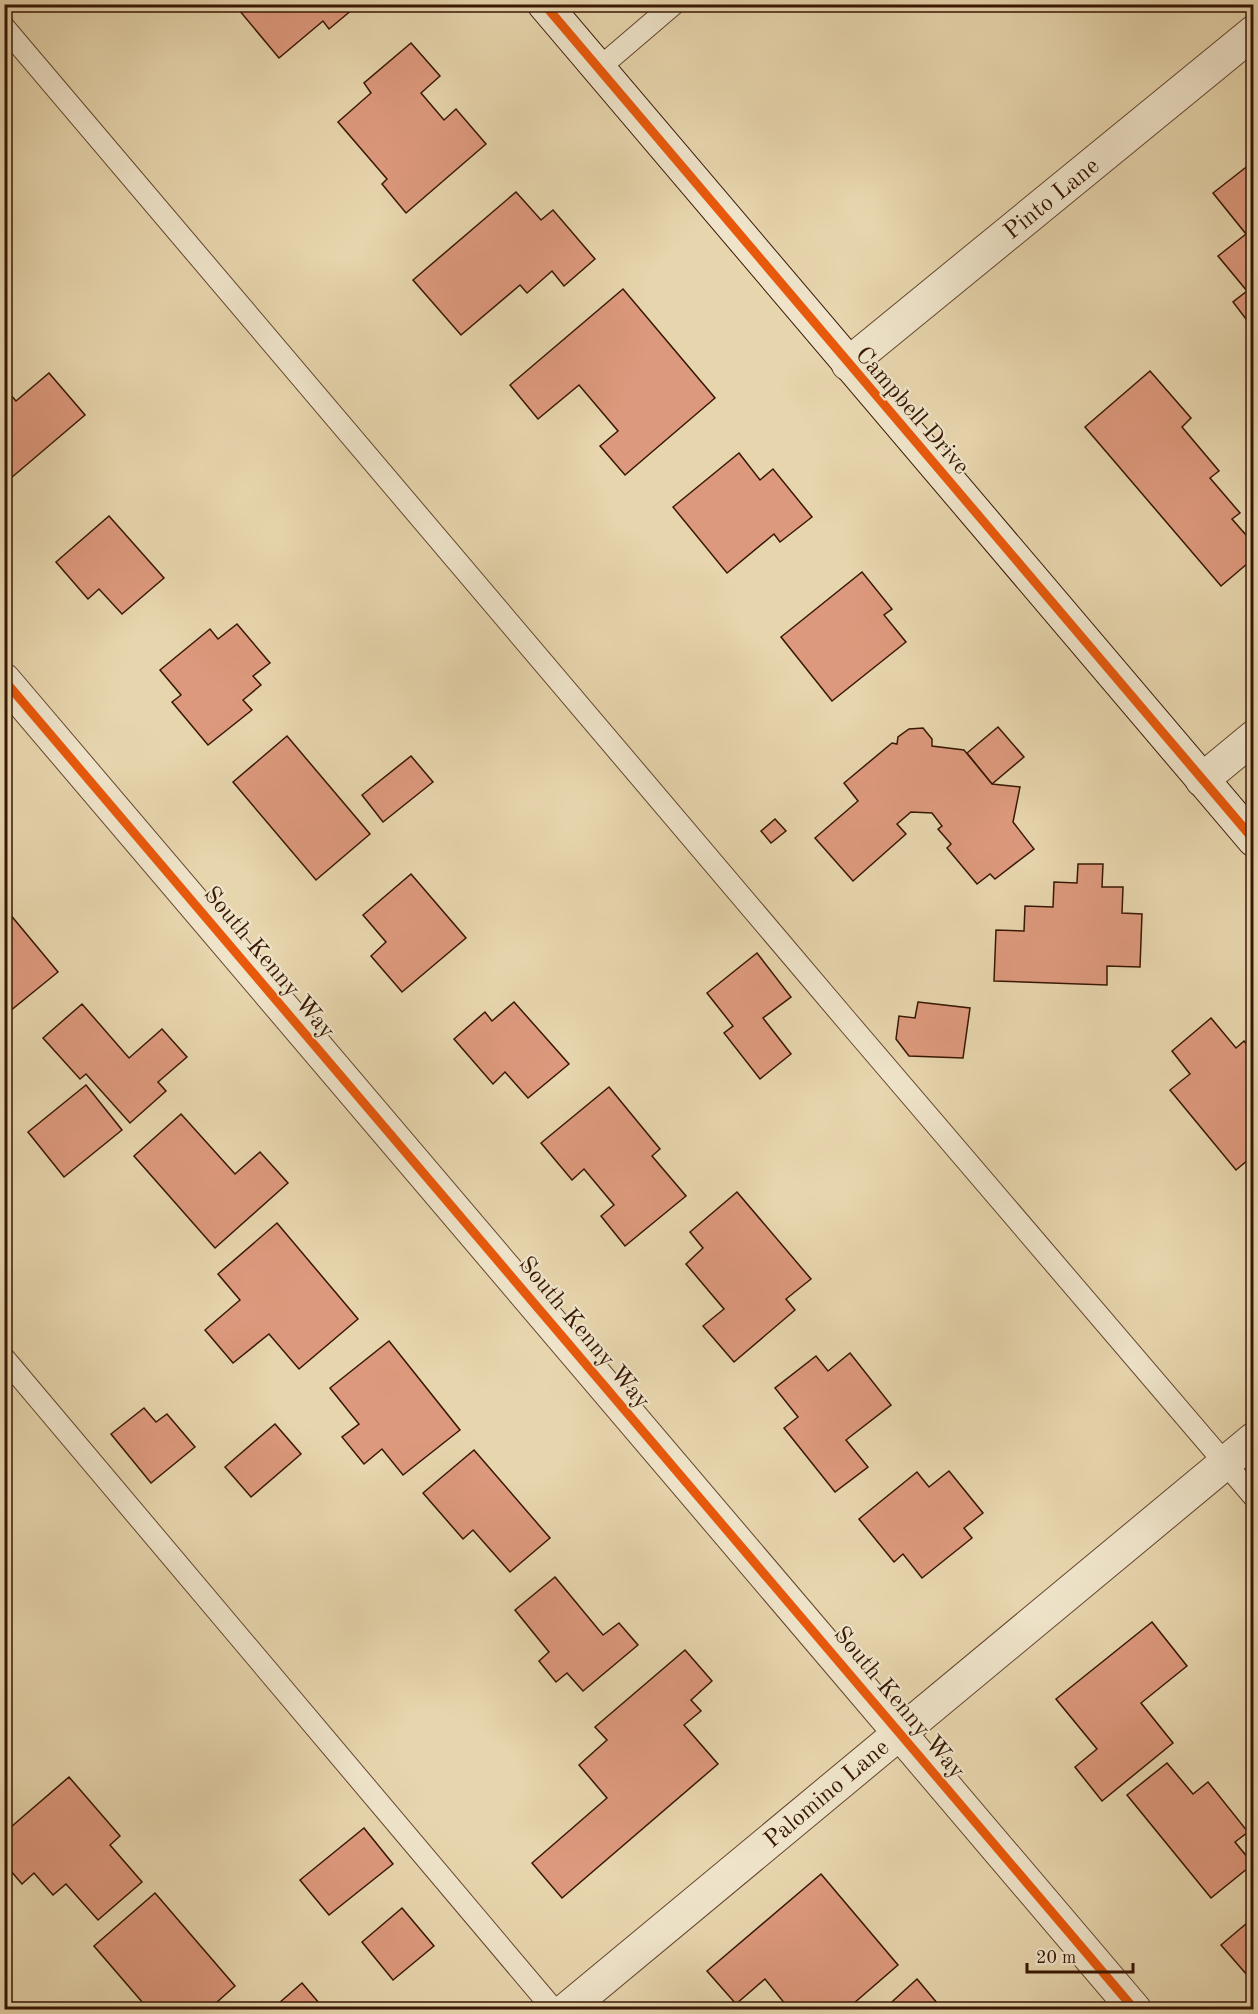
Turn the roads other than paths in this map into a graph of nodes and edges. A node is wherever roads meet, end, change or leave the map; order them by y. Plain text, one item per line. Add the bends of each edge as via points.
1 (544, 4) edge
2 (674, 4) edge
3 (4, 27) edge
4 (1254, 32) edge
5 (598, 69) junction
6 (848, 364) junction
7 (4, 680) edge
8 (1254, 737) edge
9 (1202, 780) junction
10 (1254, 840) edge
11 (4, 1358) edge
12 (1254, 1438) edge
13 (1224, 1463) junction
14 (1254, 1497) edge
15 (899, 1732) junction
16 (554, 2010) edge
17 (566, 2010) edge
18 (1135, 2010) edge

1 - 5 street, Campbell Drive
2 - 5 lane
3 - 13 lane
4 - 6 street, Pinto Lane
5 - 6 street, Campbell Drive
6 - 9 street, Campbell Drive
7 - 15 street, South Kenny Way
8 - 9 street
9 - 10 street, Campbell Drive
11 - 16 lane
12 - 13 street, Palomino Lane
13 - 14 lane
13 - 15 street, Palomino Lane
15 - 17 street, Palomino Lane
15 - 18 street, South Kenny Way

